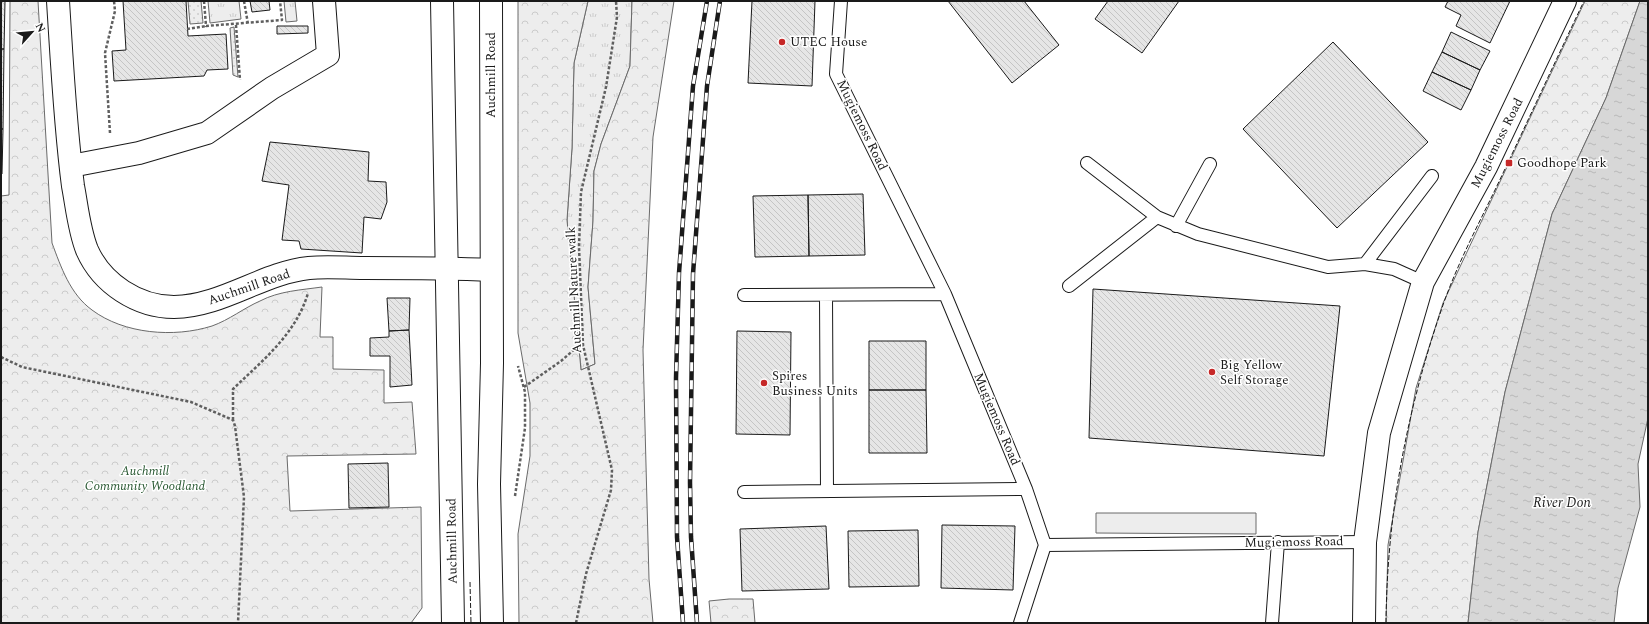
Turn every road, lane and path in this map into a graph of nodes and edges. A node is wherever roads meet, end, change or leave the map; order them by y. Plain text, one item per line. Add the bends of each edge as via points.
1 (58, 1) edge
2 (114, 1) edge
3 (204, 1) edge
4 (244, 1) edge
5 (280, 1) edge
6 (324, 1) edge
7 (442, 1) edge
8 (491, 1) edge
9 (616, 1) edge
10 (841, 1) edge
11 (1566, 1) edge
12 (248, 24) junction
13 (236, 25) junction
14 (206, 26) junction
15 (187, 29) dead end
16 (242, 109) junction
17 (111, 158) junction
18 (1087, 163) dead end
19 (1210, 164) dead end
20 (71, 166) junction
21 (1432, 176) dead end
22 (1157, 217) junction
23 (1176, 226) junction
24 (1365, 264) junction
25 (315, 268) junction
26 (448, 268) junction
27 (491, 270) junction
28 (1423, 282) junction
29 (1069, 286) dead end
30 (945, 294) junction
31 (744, 295) dead end
32 (826, 295) junction
33 (583, 345) junction
34 (1, 357) edge
35 (524, 387) dead end
36 (233, 420) junction
37 (1026, 489) junction
38 (827, 491) junction
39 (744, 492) dead end
40 (1278, 542) junction
41 (1365, 542) junction
42 (1045, 545) junction
43 (238, 623) edge
44 (454, 623) edge
45 (492, 623) edge
46 (576, 623) edge
47 (1020, 623) edge
48 (1272, 623) edge
49 (1364, 623) edge

1 - 20 street, Auchmill Road
2 - 17 path via 115,11 105,53
3 - 14 path
4 - 12 path
5 - 12 path via 282,20
6 - 16 street via 328,55
7 - 26 street, Auchmill Road
8 - 27 street, Auchmill Road
9 - 33 path, Auchmill Nature walk via 617,17 606,87 582,192 579,247
10 - 30 lane, Mugiemoss Road via 836,74
11 - 28 street, Mugiemoss Road via 1486,167
12 - 13 path
13 - 14 path
13 - 16 path
14 - 15 path
16 - 17 street via 207,133 139,153
17 - 20 street
18 - 22 lane
19 - 23 lane
20 - 25 street, Auchmill Road via 80,226 88,251 121,292 148,304 173,307 197,305 285,273
21 - 24 lane
22 - 23 lane
22 - 29 lane
23 - 24 lane via 1328,267
24 - 28 lane via 1394,269
25 - 26 street, Auchmill Road
25 - 36 path via 304,305 283,341 233,389
26 - 27 street, Auchmill Road
26 - 44 street, Auchmill Road
27 - 45 street, Auchmill Road via 489,484
28 - 41 street, Mugiemoss Road via 1379,433
30 - 32 lane
30 - 37 lane, Mugiemoss Road
31 - 32 lane
32 - 38 lane
33 - 35 path
33 - 46 path, Auchmill Nature walk via 612,470 611,490 586,574
34 - 36 path via 22,366 191,402
36 - 43 path via 244,497
37 - 38 lane
37 - 42 lane, Mugiemoss Road
38 - 39 lane
40 - 41 lane, Mugiemoss Road
40 - 42 lane, Mugiemoss Road
40 - 48 lane
41 - 49 street, Mugiemoss Road
42 - 47 lane

